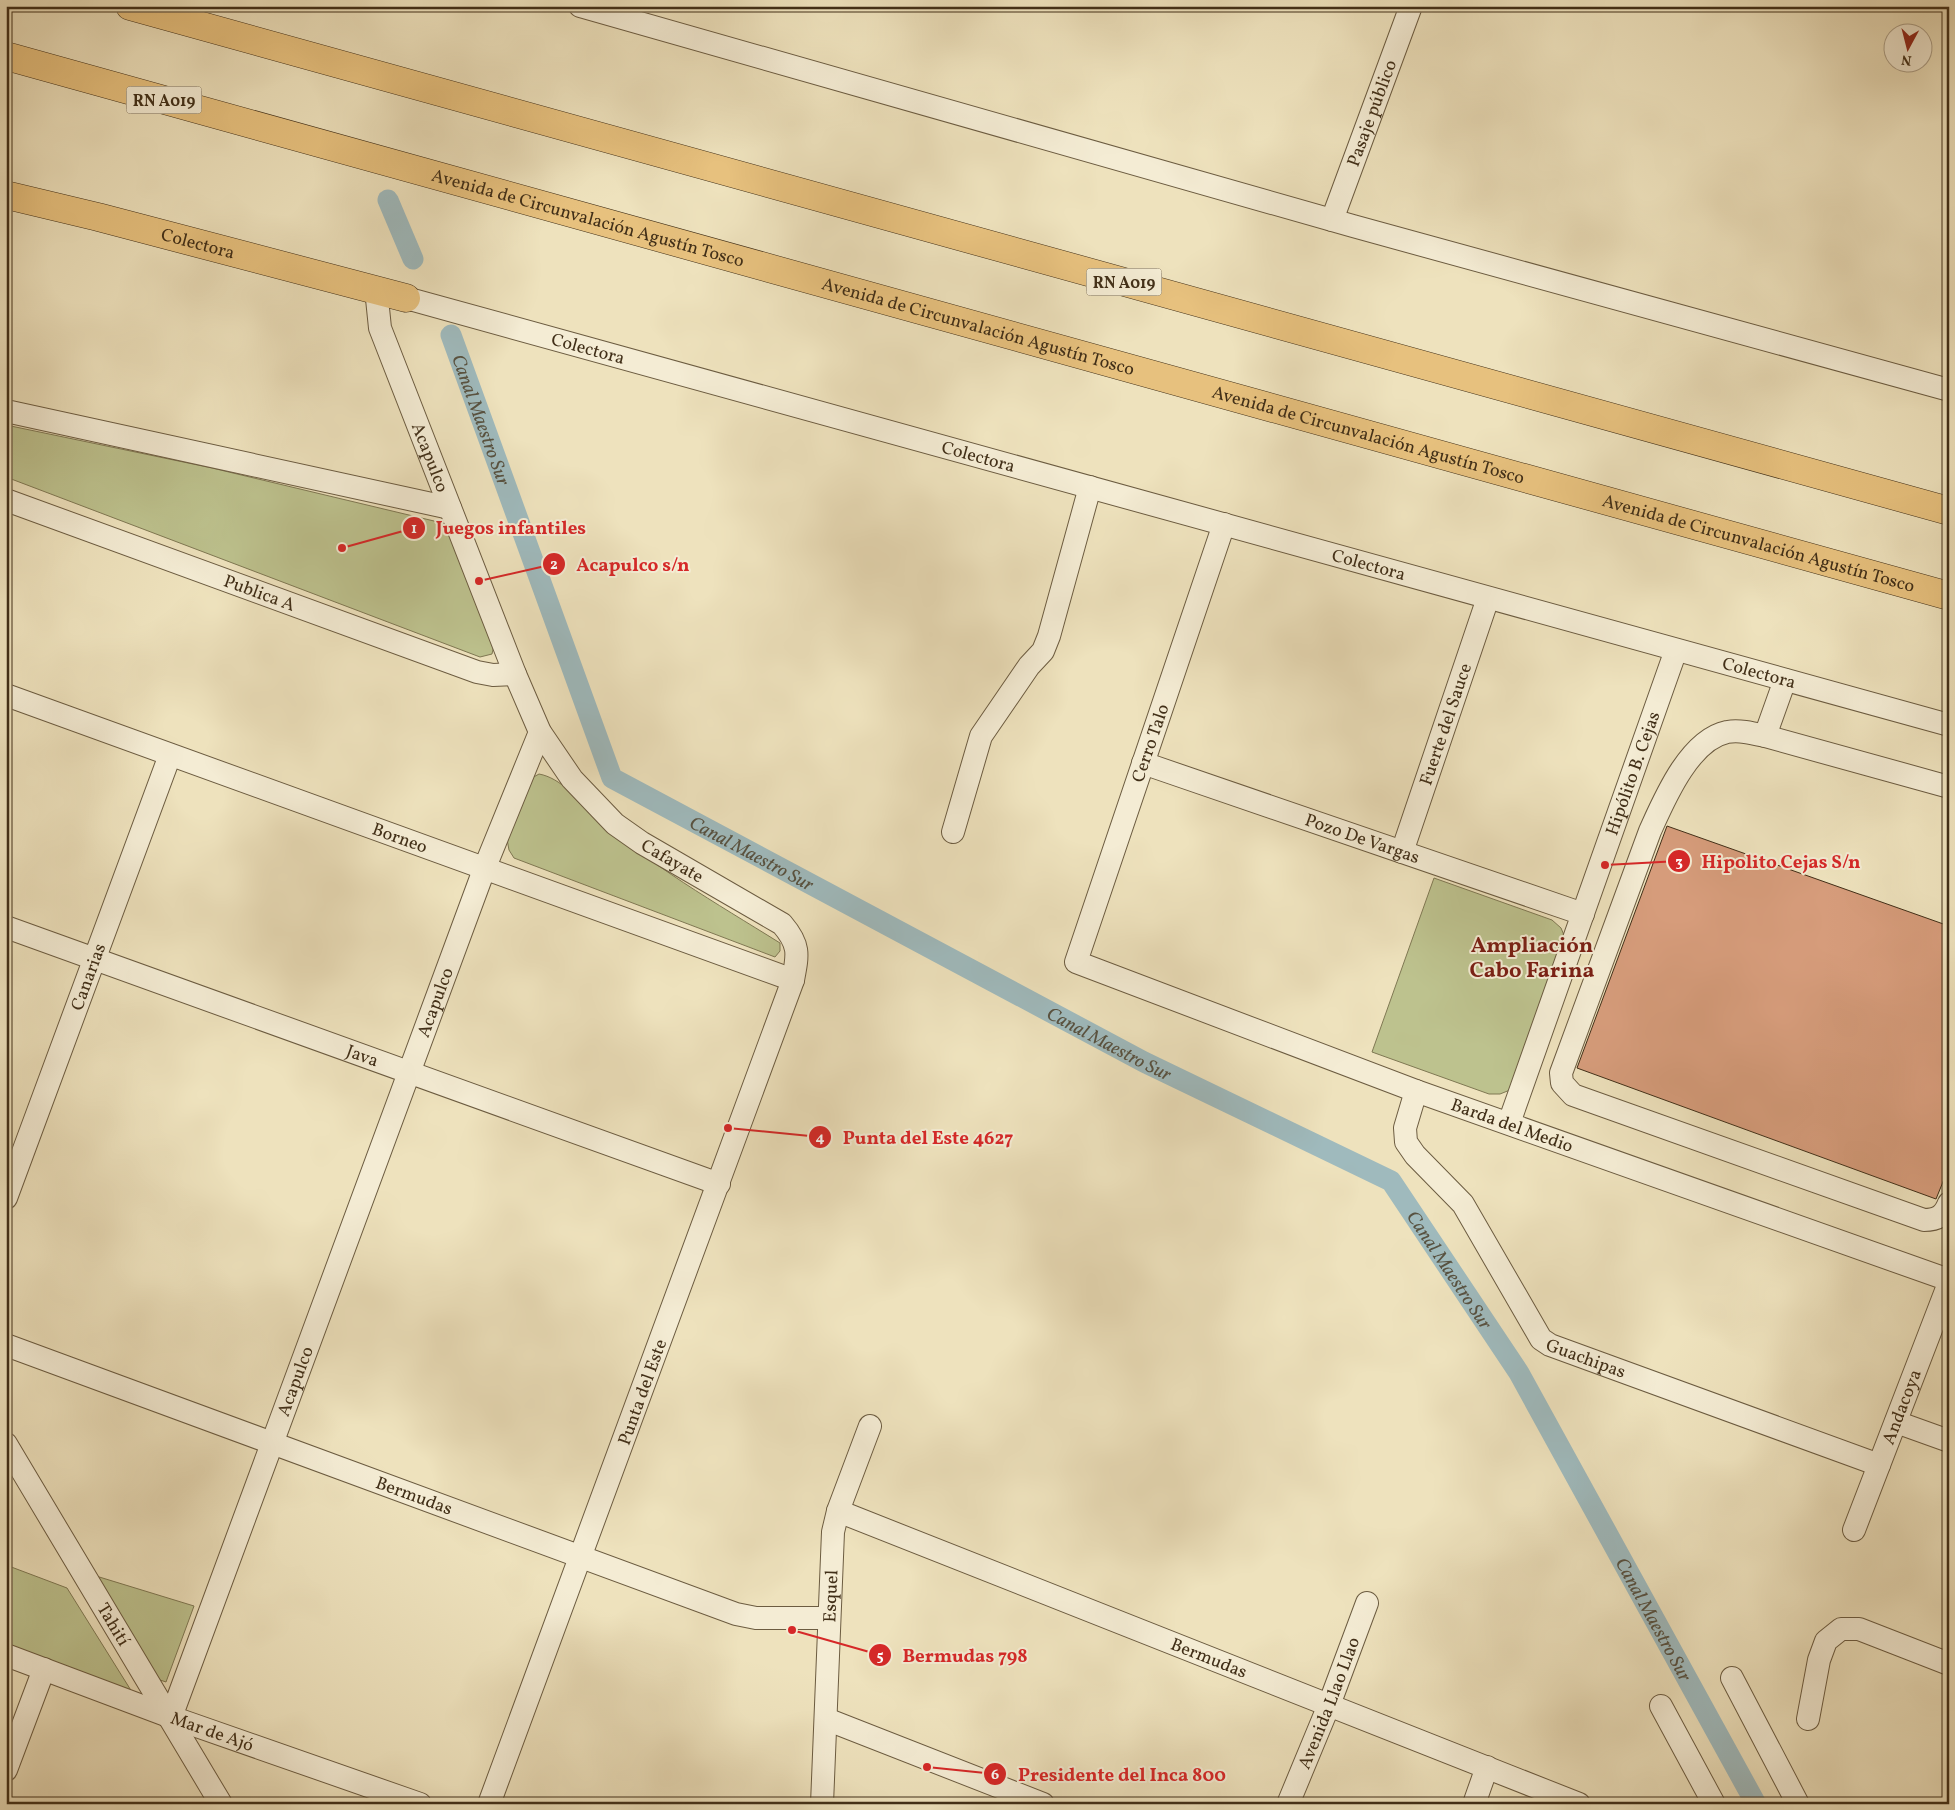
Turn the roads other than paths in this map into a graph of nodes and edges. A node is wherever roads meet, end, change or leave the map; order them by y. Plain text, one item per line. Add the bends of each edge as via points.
1 (130, 6) edge
2 (580, 6) edge
3 (1411, 6) edge
4 (6, 56) edge
5 (6, 69) edge
6 (183, 105) junction
7 (6, 196) edge
8 (1332, 220) junction
9 (376, 289) junction
10 (406, 298) joint
11 (1949, 390) edge
12 (6, 411) edge
13 (1090, 487) junction
14 (6, 500) edge
15 (450, 508) junction
16 (1949, 511) edge
17 (1224, 524) junction
18 (1949, 596) edge
19 (1488, 598) junction
20 (1676, 650) junction
21 (515, 674) junction
22 (1785, 680) junction
23 (6, 695) edge
24 (1949, 726) edge
25 (540, 732) junction
26 (1765, 736) junction
27 (170, 755) junction
28 (1144, 763) junction
29 (1949, 787) edge
30 (953, 832) dead end
31 (1402, 852) junction
32 (486, 867) junction
33 (1583, 914) junction
34 (6, 927) edge
35 (94, 959) junction
36 (1076, 962) joint
37 (793, 980) junction
38 (410, 1073) junction
39 (1416, 1091) junction
40 (1509, 1122) junction
41 (719, 1184) junction
42 (6, 1198) edge
43 (1949, 1203) edge
44 (1949, 1281) edge
45 (6, 1345) edge
46 (1896, 1422) junction
47 (870, 1426) dead end
48 (1949, 1442) edge
49 (273, 1443) junction
50 (6, 1444) edge
51 (1879, 1464) junction
52 (838, 1511) junction
53 (1854, 1530) dead end
54 (581, 1556) junction
55 (1367, 1603) dead end
56 (829, 1618) junction
57 (6, 1655) edge
58 (1949, 1664) edge
59 (44, 1669) junction
60 (1732, 1678) dead end
61 (1329, 1705) junction
62 (1662, 1706) dead end
63 (171, 1717) junction
64 (826, 1719) junction
65 (1808, 1719) dead end
66 (1487, 1767) junction
67 (6, 1770) edge
68 (217, 1801) edge
69 (1040, 1803) edge
70 (420, 1804) edge
71 (489, 1804) edge
72 (822, 1804) edge
73 (1288, 1804) edge
74 (1474, 1804) edge
75 (1580, 1804) edge
76 (1714, 1804) edge
77 (1798, 1804) edge

1 - 16 main road, RN A019
2 - 8 street
3 - 8 street, Pasaje público
4 - 6 main road, Avenida de Circunvalación Agustín Tosco / RN A019
5 - 6 main road
6 - 18 main road, Avenida de Circunvalación Agustín Tosco / RN A019
7 - 9 main road, Colectora
8 - 11 street
9 - 10 main road, Colectora
9 - 15 street, Acapulco via 380,328
10 - 13 street, Colectora
12 - 15 street
13 - 17 street, Colectora
13 - 30 street via 1049,636 1043,651 981,736
14 - 21 street, Publica A via 477,672
15 - 21 street, Acapulco
17 - 19 street, Colectora
17 - 28 street, Cerro Talo
19 - 20 street, Colectora
19 - 31 street, Fuerte del Sauce
20 - 22 street, Colectora
20 - 33 street, Hipólito B. Cejas
21 - 25 street, Acapulco
22 - 24 street, Colectora
22 - 26 street
23 - 27 street, Borneo
25 - 32 street, Acapulco
25 - 37 street, Cafayate via 572,779 616,824 642,843 782,924 794,938 798,954
26 - 29 street
26 - 43 street via 1738,731 1711,739 1691,757 1667,793 1650,831 1562,1073 1562,1083 1574,1095 1924,1220 1942,1216
27 - 32 street, Borneo
27 - 35 street, Canarias
28 - 31 street, Pozo De Vargas
28 - 36 street, Cerro Talo
31 - 33 street, Pozo De Vargas
32 - 37 street, Borneo
32 - 38 street, Acapulco
33 - 40 street, Hipólito B. Cejas
34 - 35 street, Java
35 - 38 street, Java
35 - 42 street, Canarias
36 - 39 street, Barda del Medio
37 - 41 street, Punta del Este
38 - 41 street, Java
38 - 49 street, Acapulco
39 - 40 street, Barda del Medio
39 - 51 street, Guachipas via 1405,1128 1406,1142 1463,1204 1542,1339 1550,1345
40 - 44 street, Barda del Medio
41 - 54 street, Punta del Este
44 - 46 street, Andacoya
45 - 49 street, Bermudas
46 - 48 street
46 - 51 street, Andacoya
47 - 52 street, Esquel
49 - 54 street, Bermudas
49 - 63 street, Acapulco
50 - 63 street, Tahití
51 - 53 street, Andacoya
52 - 56 street, Esquel via 833,1532
52 - 61 street, Bermudas
54 - 56 street, Bermudas via 736,1614 756,1618
54 - 71 street, Punta del Este
55 - 61 street, Avenida Llao Llao
56 - 64 street, Esquel
57 - 59 street, Mar de Ajó
58 - 65 street via 1859,1629 1841,1629 1826,1641 1819,1660
59 - 63 street, Mar de Ajó
59 - 67 street
60 - 77 street
61 - 66 street, Bermudas
61 - 73 street, Avenida Llao Llao
62 - 76 street
63 - 68 street, Tahití
63 - 70 street, Mar de Ajó
64 - 69 street
64 - 72 street, Esquel
66 - 74 street
66 - 75 street, Bermudas

